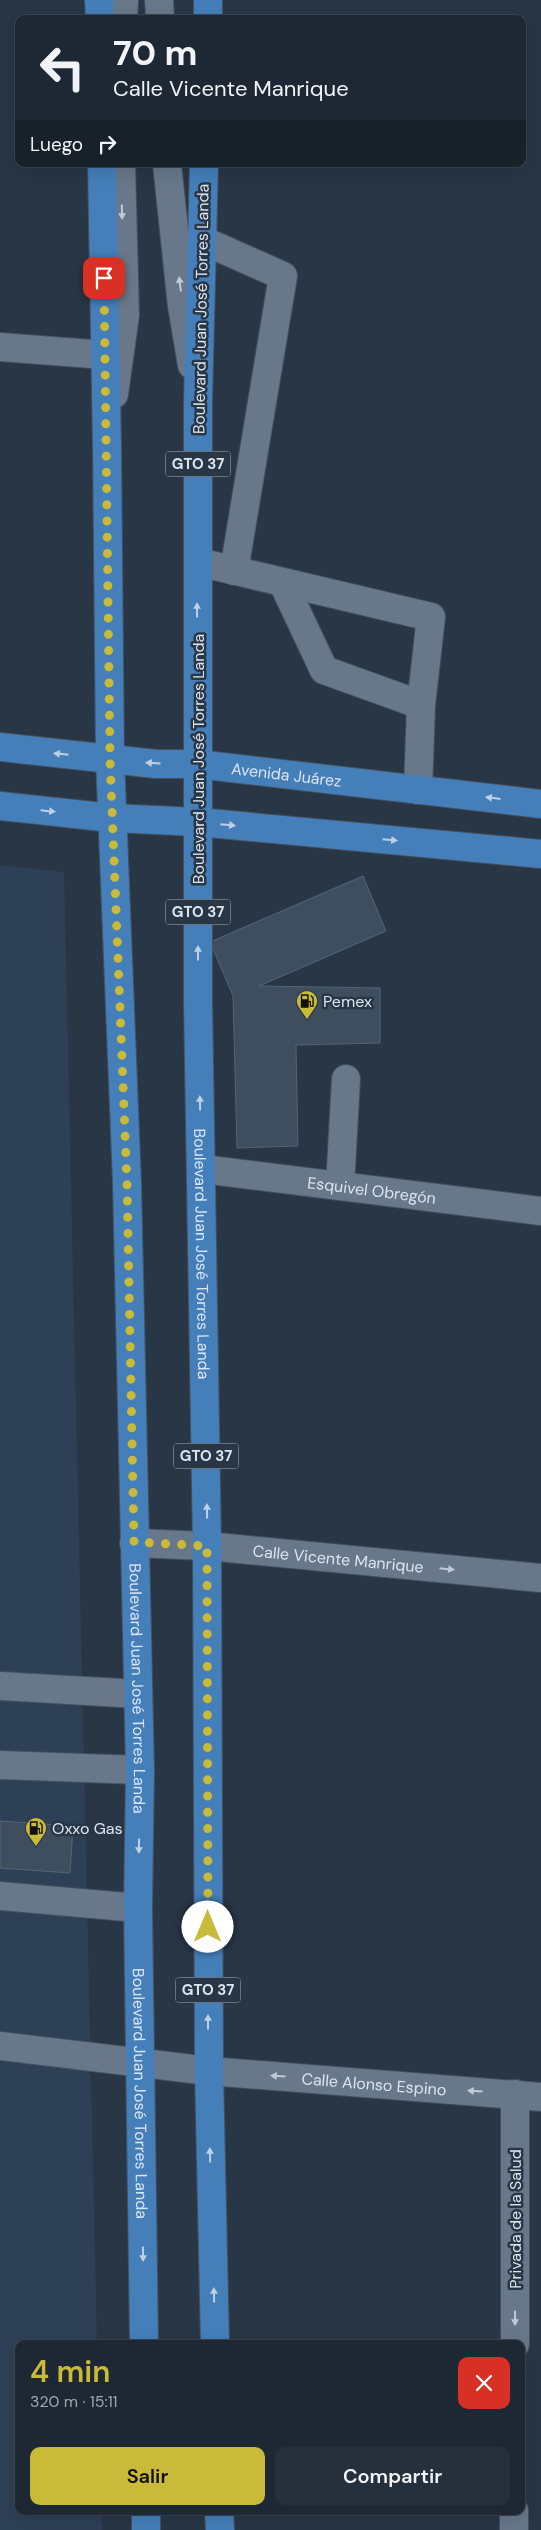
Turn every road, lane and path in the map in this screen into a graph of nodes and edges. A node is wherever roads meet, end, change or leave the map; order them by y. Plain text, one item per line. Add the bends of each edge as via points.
1 (99, 0) edge
2 (124, 0) edge
3 (159, 0) edge
4 (208, 0) edge
5 (100, 15) edge
6 (123, 15) edge
7 (160, 15) edge
8 (208, 15) edge
9 (102, 167) edge
10 (121, 167) edge
11 (167, 167) edge
12 (204, 167) edge
13 (202, 240) junction
14 (0, 348) edge
15 (105, 355) junction
16 (198, 402) junction
17 (107, 447) junction
18 (198, 562) junction
19 (234, 571) junction
20 (283, 583) junction
21 (421, 705) junction
22 (0, 747) edge
23 (110, 759) junction
24 (197, 764) junction
25 (418, 790) junction
26 (541, 804) edge
27 (0, 806) edge
28 (112, 818) junction
29 (198, 822) junction
30 (541, 854) edge
31 (346, 1079) dead end
32 (202, 1169) junction
33 (340, 1186) junction
34 (541, 1210) edge
35 (134, 1542) junction
36 (207, 1546) junction
37 (541, 1578) edge
38 (0, 1686) edge
39 (138, 1694) junction
40 (0, 1765) edge
41 (140, 1770) junction
42 (0, 1896) edge
43 (138, 1908) junction
44 (0, 2046) edge
45 (141, 2064) junction
46 (208, 2071) junction
47 (528, 2095) edge
48 (144, 2340) edge
49 (215, 2340) edge
50 (515, 2340) edge
51 (146, 2515) edge
52 (219, 2515) edge
53 (514, 2515) edge
54 (146, 2530) edge
55 (220, 2530) edge
56 (514, 2530) edge

1 - 5 main road
2 - 6 street
3 - 7 street
4 - 8 main road
9 - 15 main road, Boulevard Juan José Torres Landa
10 -> 17 street via 125,316
16 -> 11 street via 182,306
12 - 13 main road, Boulevard Juan José Torres Landa / GTO 37
13 - 16 main road, Boulevard Juan José Torres Landa / GTO 37
13 - 19 street via 283,276
14 - 15 street
15 - 17 main road, Boulevard Juan José Torres Landa
16 - 18 main road, Boulevard Juan José Torres Landa / GTO 37
17 - 23 main road, Boulevard Juan José Torres Landa
18 - 19 street
24 -> 18 main road, Boulevard Juan José Torres Landa / GTO 37
19 - 20 street
20 - 21 street via 324,670
20 - 21 street via 430,617
21 - 25 street
23 -> 22 main road, Avenida Juárez
24 -> 23 main road, Avenida Juárez
23 - 28 main road, Boulevard Juan José Torres Landa
24 - 25 main road, Avenida Juárez
24 - 29 main road, Boulevard Juan José Torres Landa / GTO 37
26 -> 25 main road, Avenida Juárez
27 -> 28 main road
28 - 29 main road
28 - 35 main road, Boulevard Juan José Torres Landa via 127,1183
29 -> 30 main road
32 -> 29 main road, Boulevard Juan José Torres Landa / GTO 37
31 - 33 street
32 - 33 street, Esquivel Obregón
36 -> 32 main road, Boulevard Juan José Torres Landa / GTO 37
33 - 34 street, Esquivel Obregón
35 - 36 street, Calle Vicente Manrique
35 - 39 main road, Boulevard Juan José Torres Landa
36 -> 37 street, Calle Vicente Manrique
46 -> 36 main road, Boulevard Juan José Torres Landa / GTO 37
38 - 39 street
39 - 41 main road, Boulevard Juan José Torres Landa
40 - 41 street
41 -> 43 main road, Boulevard Juan José Torres Landa
42 - 43 street
43 - 45 main road, Boulevard Juan José Torres Landa
44 - 45 street, Calle Alonso Espino
45 - 46 street, Calle Alonso Espino
45 -> 48 main road, Boulevard Juan José Torres Landa
47 -> 46 street, Calle Alonso Espino
49 -> 46 main road, Boulevard Juan José Torres Landa / GTO 37
47 -> 50 street, Privada de la Salud
51 - 54 main road
52 - 55 main road
53 - 56 street

